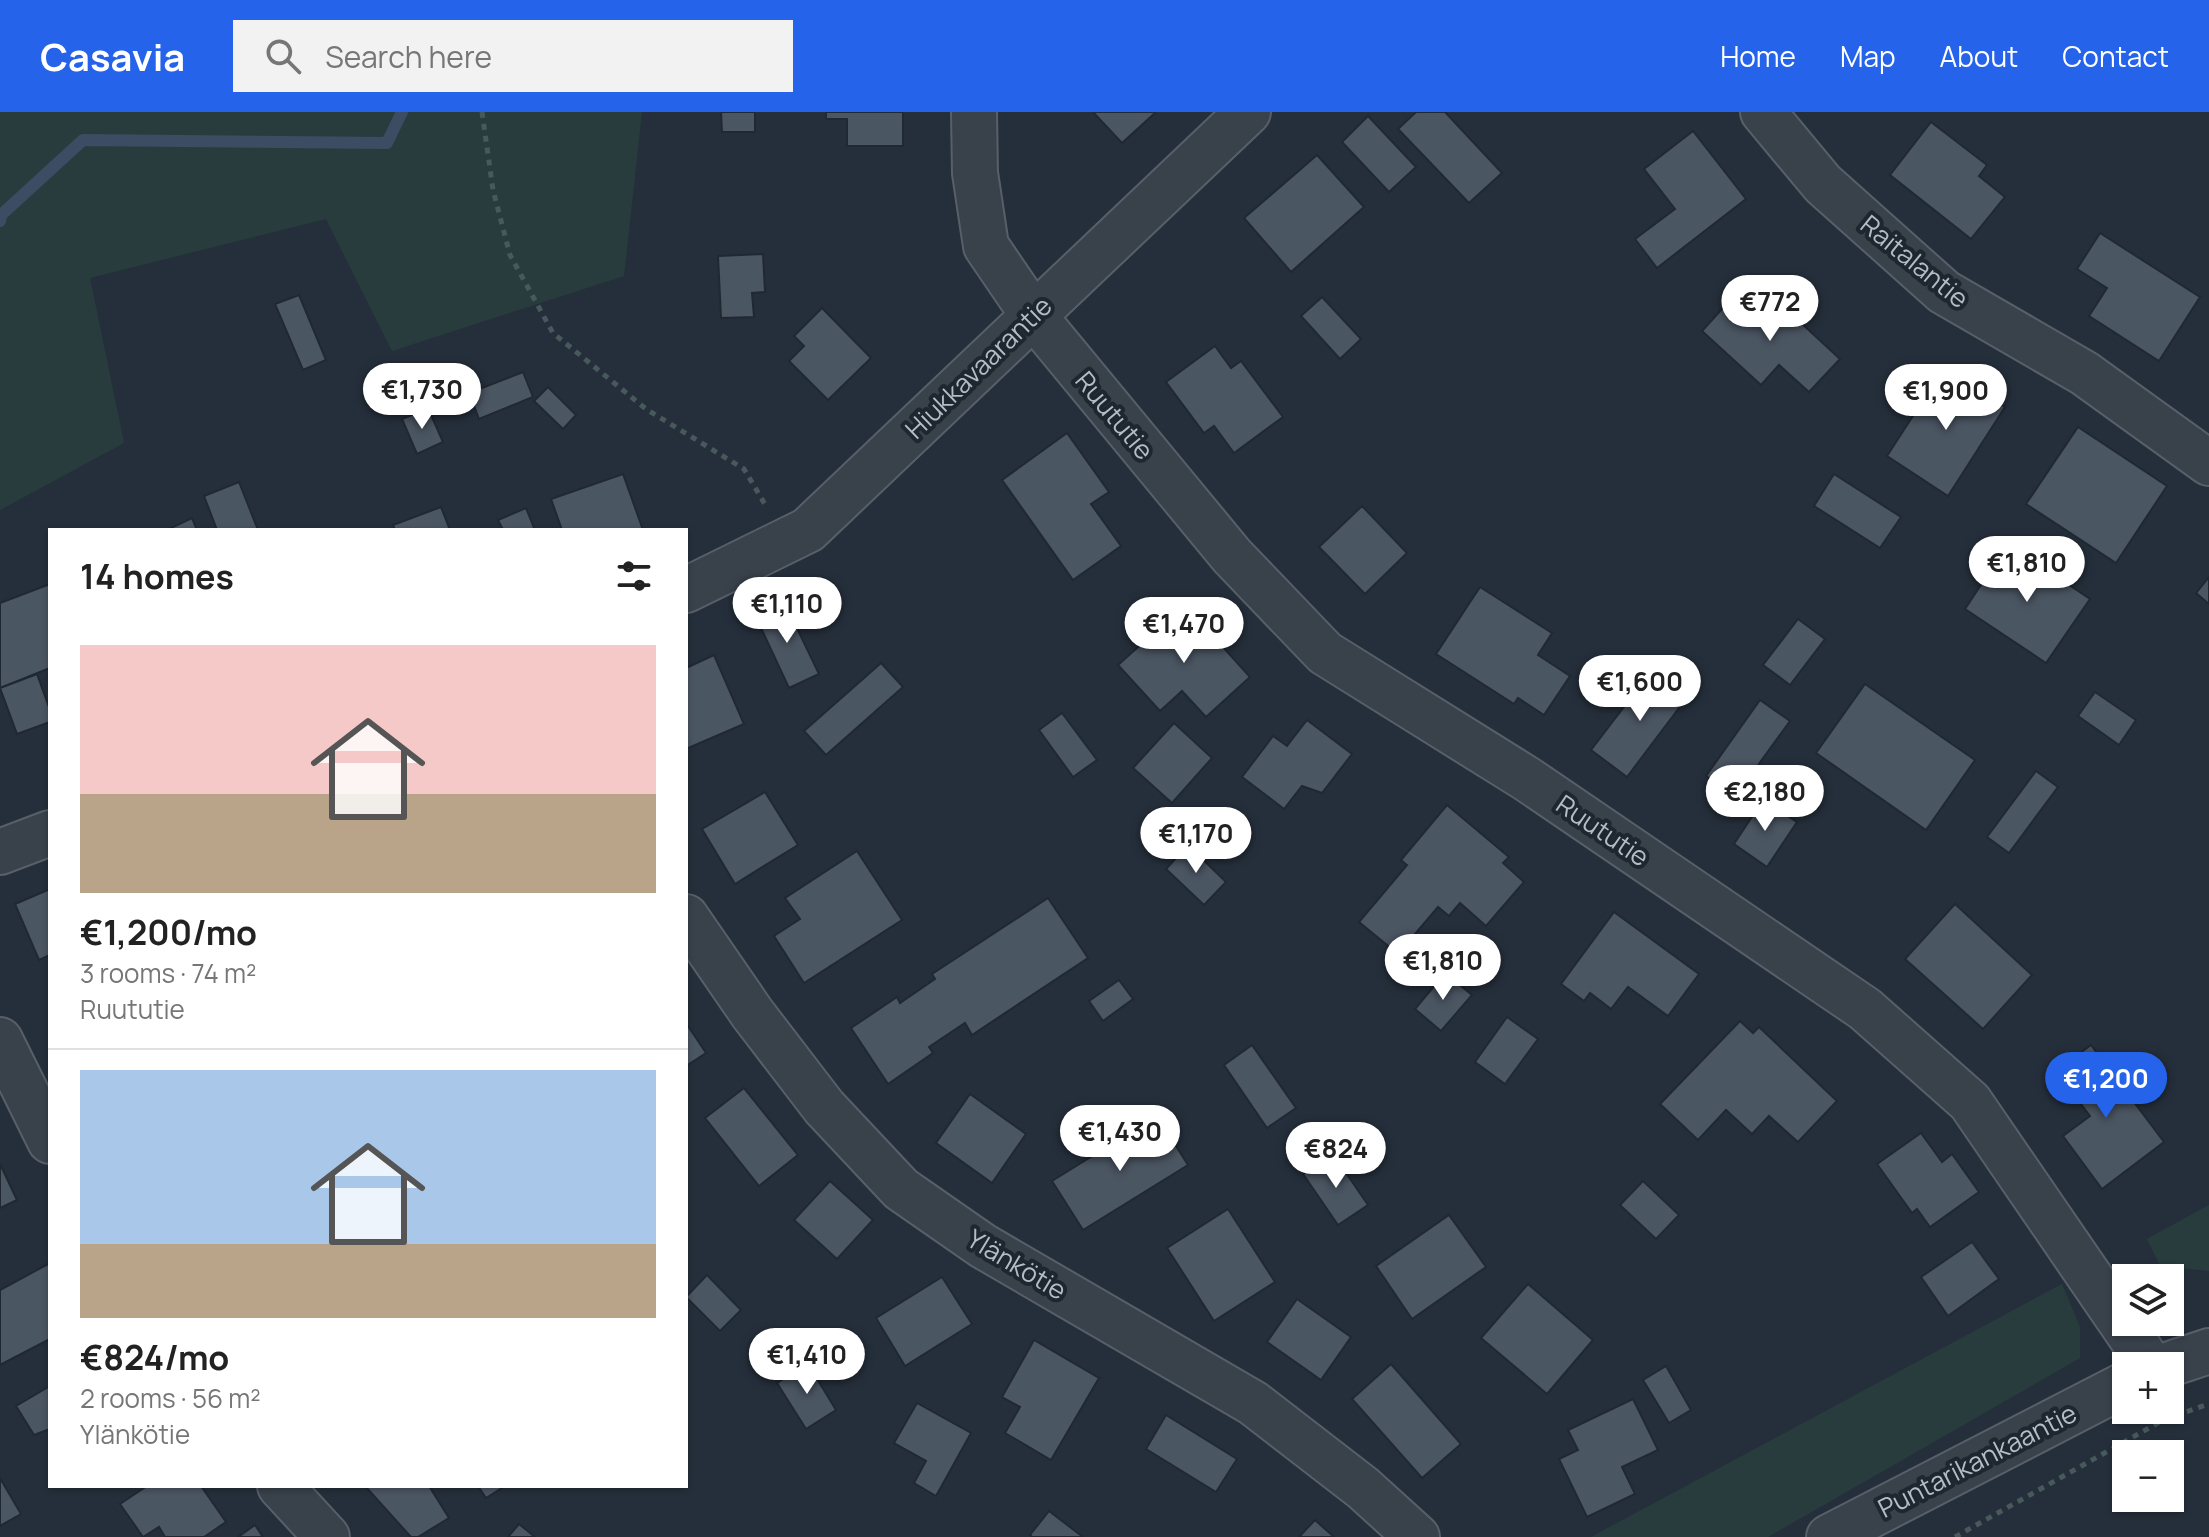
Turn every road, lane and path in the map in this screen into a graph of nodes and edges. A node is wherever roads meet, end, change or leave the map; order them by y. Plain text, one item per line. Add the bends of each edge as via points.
1 (974, 112) edge
2 (1248, 112) edge
3 (1763, 112) edge
4 (482, 114) edge
5 (1033, 315) junction
6 (2209, 463) edge
7 (786, 541) junction
8 (688, 589) edge
9 (48, 834) edge
10 (0, 852) edge
11 (688, 920) edge
12 (0, 1040) edge
13 (48, 1137) edge
14 (2209, 1351) edge
15 (2141, 1352) edge
16 (2184, 1359) edge
17 (2112, 1391) edge
18 (2209, 1404) edge
19 (282, 1488) edge
20 (1843, 1534) edge
21 (327, 1537) edge
22 (1417, 1537) edge
23 (1955, 1537) edge

1 - 5 street, Ruututie via 975,173 986,246
2 - 5 street, Hiukkavaarantie
3 - 6 street, Raitalantie via 1823,184 1944,292 2084,373
4 - 7 path via 493,190 510,255 553,333 646,409 744,469
5 - 7 street, Hiukkavaarantie via 808,530
5 - 15 street, Ruututie via 1232,556 1325,653 1527,779 1865,1009 1970,1102
7 - 8 street, Hiukkavaarantie
9 - 10 street
11 - 22 street, Ylänkötie via 824,1107 901,1189 983,1246 1253,1403
12 - 13 street
14 - 16 street
17 - 20 street, Puntarikankaantie
18 - 23 path via 2165,1419
19 - 21 street

